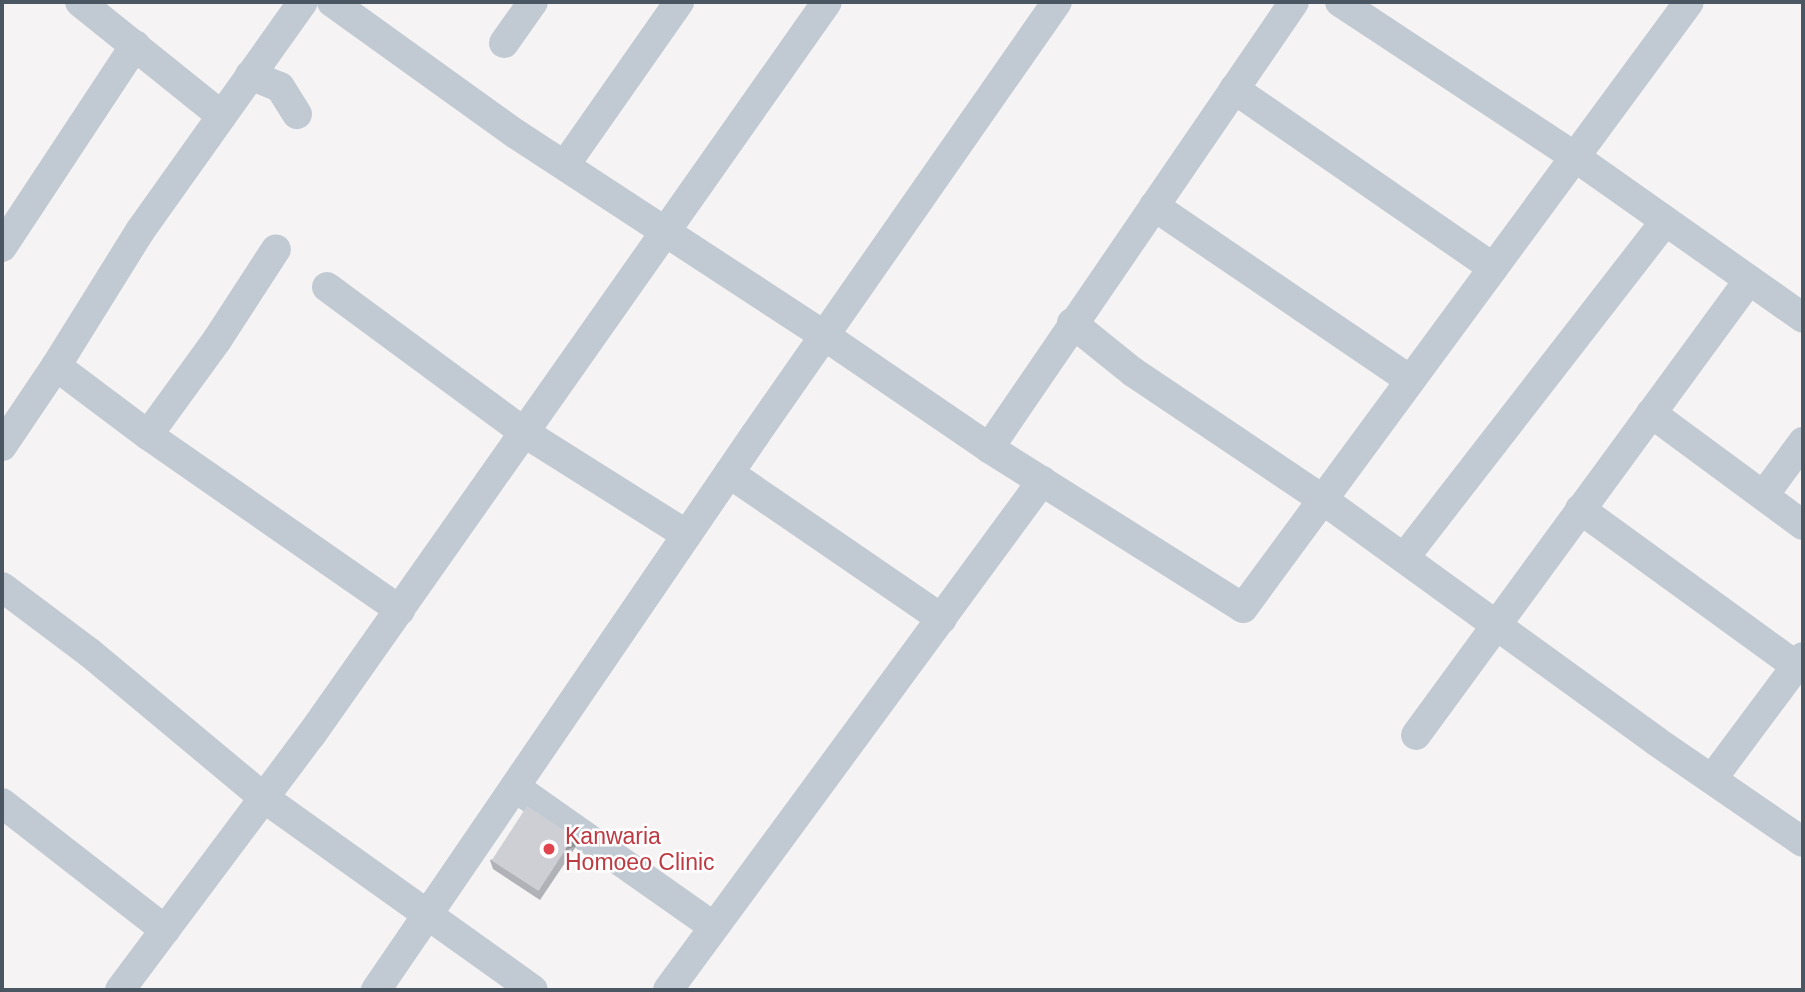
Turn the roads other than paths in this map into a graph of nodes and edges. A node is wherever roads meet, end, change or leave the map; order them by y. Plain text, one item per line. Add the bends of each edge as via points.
1 (80, 2) edge
2 (303, 2) edge
3 (332, 2) edge
4 (533, 2) edge
5 (679, 2) edge
6 (827, 2) edge
7 (1057, 2) edge
8 (1294, 2) edge
9 (1340, 2) edge
10 (1689, 2) edge
11 (503, 43) dead end
12 (135, 45) junction
13 (250, 75) junction
14 (1234, 89) junction
15 (297, 114) dead end
16 (222, 116) junction
17 (1575, 157) junction
18 (565, 165) junction
19 (1154, 206) junction
20 (1665, 221) junction
21 (668, 232) junction
22 (2, 247) edge
23 (276, 249) dead end
24 (1493, 268) junction
25 (1749, 280) junction
26 (327, 287) dead end
27 (1803, 318) edge
28 (1072, 323) junction
29 (825, 336) junction
30 (56, 366) junction
31 (1410, 380) junction
32 (1651, 413) junction
33 (525, 433) junction
34 (148, 435) junction
35 (1803, 442) edge
36 (2, 446) edge
37 (989, 448) junction
38 (729, 473) junction
39 (1042, 481) junction
40 (1763, 495) junction
41 (1322, 499) junction
42 (1580, 509) junction
43 (1803, 525) edge
44 (687, 536) junction
45 (1404, 558) junction
46 (5, 596) edge
47 (400, 610) junction
48 (943, 619) junction
49 (1495, 624) junction
50 (1800, 661) edge
51 (1416, 735) dead end
52 (1712, 779) junction
53 (515, 787) junction
54 (264, 798) junction
55 (2, 803) edge
56 (1803, 842) edge
57 (427, 916) junction
58 (713, 926) junction
59 (165, 930) junction
60 (120, 990) edge
61 (376, 990) edge
62 (533, 990) edge
63 (668, 990) edge

1 - 12 street
2 - 13 street
3 - 18 street
4 - 11 street
5 - 18 street
6 - 21 street
7 - 29 street
8 - 14 street
9 - 17 street
10 - 17 street
12 - 16 street
12 - 22 street
13 - 15 street via 280,88
13 - 16 street
14 - 19 street
14 - 24 street
16 - 30 street via 139,231
17 - 20 street
17 - 24 street
18 - 21 street
19 - 28 street
19 - 31 street
20 - 25 street
20 - 45 street
21 - 29 street
21 - 33 street
23 - 34 street
24 - 31 street
25 - 27 street
25 - 32 street
26 - 33 street
28 - 37 street
28 - 41 street via 1133,372
29 - 37 street
29 - 38 street
30 - 34 street
30 - 36 street
31 - 41 street
32 - 40 street
32 - 42 street
33 - 44 street
33 - 47 street
34 - 47 street
35 - 40 street
37 - 39 street
38 - 44 street
38 - 48 street
39 - 41 street via 1243,608
39 - 48 street
40 - 43 street
41 - 45 street
42 - 49 street
42 - 50 street
44 - 53 street
45 - 49 street
46 - 54 street via 90,653
47 - 54 street
48 - 58 street
49 - 51 street
49 - 52 street
50 - 52 street
52 - 56 street
53 - 57 street
53 - 58 street
54 - 57 street
54 - 59 street
55 - 59 street
57 - 61 street
57 - 62 street
58 - 63 street
59 - 60 street

